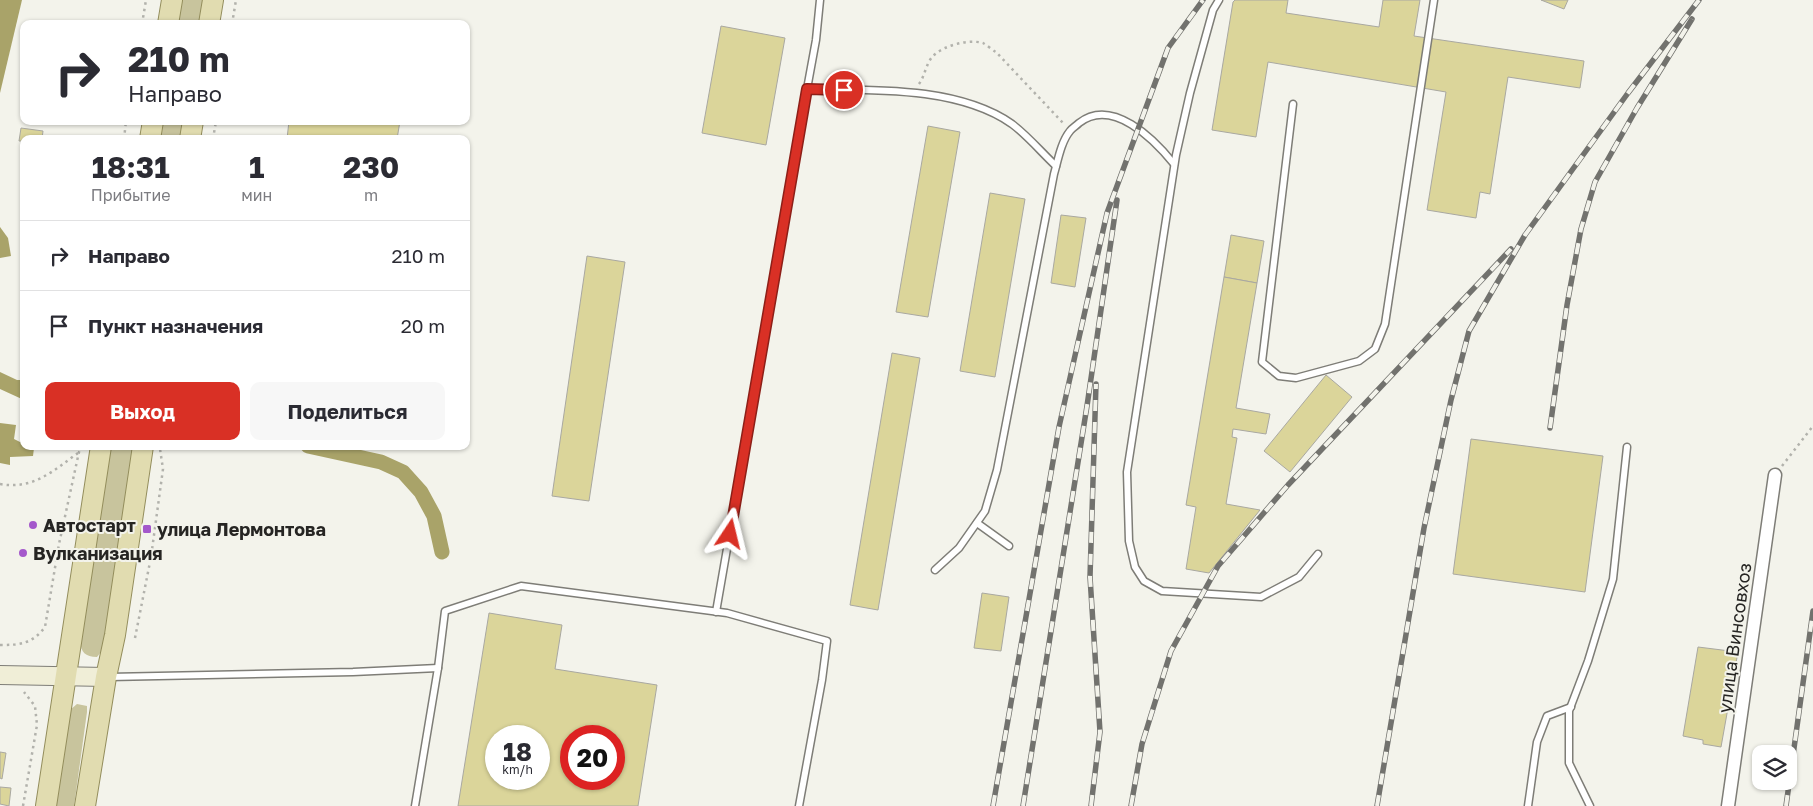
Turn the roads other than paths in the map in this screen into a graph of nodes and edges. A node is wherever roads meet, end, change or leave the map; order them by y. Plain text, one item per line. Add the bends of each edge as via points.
1 (172, 0) edge
2 (213, 0) edge
3 (820, 0) edge
4 (1219, 0) edge
5 (1434, 0) edge
6 (169, 20) edge
7 (210, 20) edge
8 (807, 89) junction
9 (1293, 104) dead end
10 (1174, 164) junction
11 (1056, 166) junction
12 (1627, 447) dead end
13 (101, 450) edge
14 (142, 450) edge
15 (1776, 475) road end
16 (976, 523) junction
17 (1009, 546) dead end
18 (1318, 554) dead end
19 (934, 570) dead end
20 (716, 612) junction
21 (438, 668) junction
22 (0, 675) edge
23 (66, 676) junction
24 (106, 677) junction
25 (1571, 707) junction
26 (46, 806) edge
27 (85, 806) edge
28 (415, 806) edge
29 (799, 806) edge
30 (1528, 806) edge
31 (1590, 806) edge
32 (1728, 806) edge

1 - 6 main road
2 - 7 main road
3 - 8 lane
4 - 10 lane via 1213,10 1190,93
5 - 9 lane via 1385,324 1375,349 1359,361 1296,378 1279,376 1262,362
8 - 11 lane via 934,95 987,109 1012,125
8 - 20 lane
10 - 11 lane via 1142,131 1121,118 1097,115 1070,130
10 - 18 lane via 1127,472 1129,541 1135,567 1144,581 1162,591 1261,598 1299,577
11 - 16 lane via 997,470 985,511
12 - 25 lane via 1613,579
13 - 23 main road
14 - 24 main road
15 - 32 street, улица Винсовхоз
16 - 17 lane
16 - 19 lane via 959,548
20 - 21 lane via 521,586 445,611
20 - 29 lane via 827,641
21 - 24 lane
21 - 28 lane
22 - 23 main road
23 - 24 main road
23 - 26 main road
24 - 27 main road
25 - 30 lane via 1547,716 1537,742
25 - 31 lane via 1569,762

